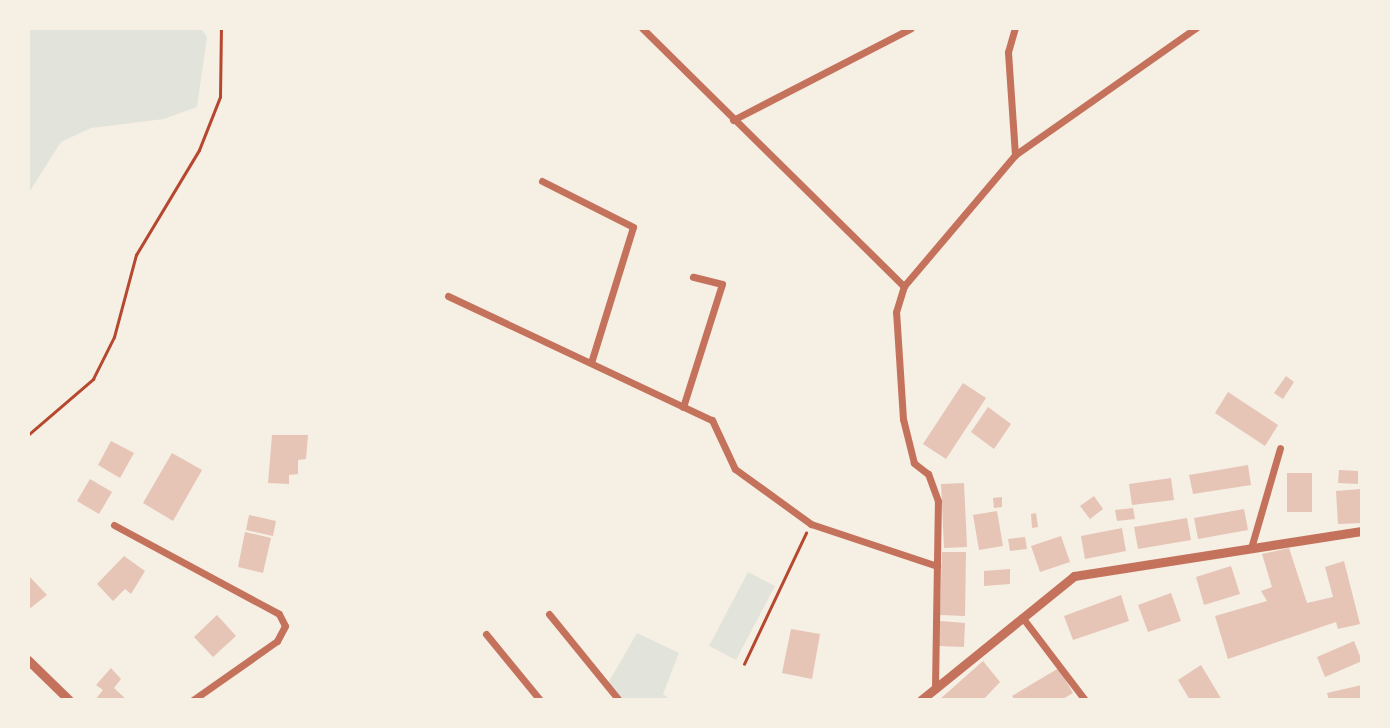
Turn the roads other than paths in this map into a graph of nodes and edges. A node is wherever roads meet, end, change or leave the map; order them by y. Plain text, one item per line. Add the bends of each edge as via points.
1 (642, 28) edge
2 (911, 28) edge
3 (1015, 28) edge
4 (1196, 28) edge
5 (733, 120) junction
6 (1015, 155) junction
7 (542, 181) dead end
8 (693, 277) dead end
9 (904, 286) junction
10 (448, 296) dead end
11 (591, 363) junction
12 (683, 407) junction
13 (1280, 448) dead end
14 (114, 524) dead end
15 (1362, 531) edge
16 (1251, 548) junction
17 (937, 566) junction
18 (549, 614) dead end
19 (1023, 617) junction
20 (486, 634) dead end
21 (28, 660) edge
22 (935, 688) junction
23 (69, 700) edge
24 (193, 700) edge
25 (540, 700) edge
26 (619, 700) edge
27 (920, 700) edge
28 (1084, 700) edge

1 - 5 street
2 - 5 street
3 - 6 street via 1008,52
4 - 6 street
5 - 9 street
6 - 9 street
7 - 11 street via 633,227
8 - 12 street via 722,284
9 - 17 street via 896,312 902,419 914,463 928,474 938,501
10 - 11 street
11 - 12 street
12 - 17 street via 712,420 735,469 811,524
13 - 16 street
14 - 24 street via 279,614 285,626 277,641
15 - 16 street
16 - 19 street via 1074,576
17 - 22 street
18 - 26 street
19 - 22 street
19 - 28 street
20 - 25 street
21 - 23 street
22 - 27 street

